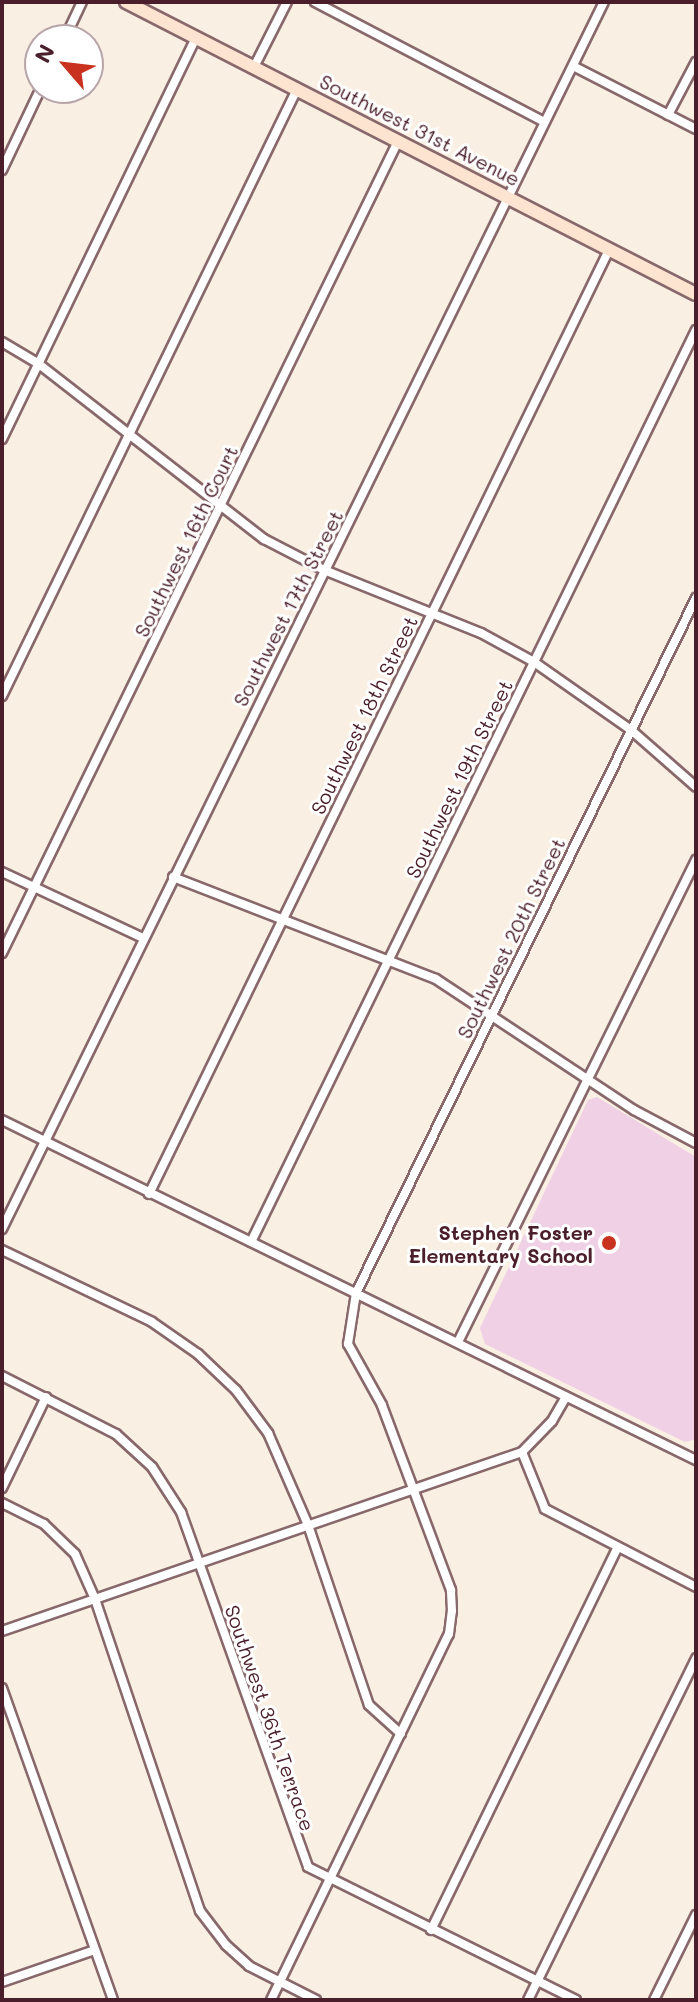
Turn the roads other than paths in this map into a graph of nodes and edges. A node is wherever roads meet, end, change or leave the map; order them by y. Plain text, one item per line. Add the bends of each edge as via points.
1 (82, 2) edge
2 (126, 2) edge
3 (287, 2) edge
4 (315, 2) edge
5 (604, 2) edge
6 (72, 24) edge
7 (196, 38) junction
8 (696, 62) edge
9 (573, 66) junction
10 (254, 67) junction
11 (297, 89) junction
12 (33, 104) edge
13 (668, 115) junction
14 (545, 122) junction
15 (696, 129) edge
16 (398, 141) junction
17 (2, 170) edge
18 (507, 197) junction
19 (609, 250) junction
20 (696, 294) edge
21 (696, 330) edge
22 (2, 342) edge
23 (39, 364) junction
24 (131, 434) junction
25 (2, 439) edge
26 (221, 507) junction
27 (324, 570) junction
28 (696, 598) edge
29 (432, 612) junction
30 (534, 662) junction
31 (2, 696) edge
32 (631, 730) junction
33 (696, 787) edge
34 (696, 860) edge
35 (2, 872) edge
36 (173, 877) junction
37 (34, 888) junction
38 (283, 918) junction
39 (143, 938) junction
40 (2, 953) edge
41 (390, 958) junction
42 (492, 1013) junction
43 (588, 1079) junction
44 (2, 1120) edge
45 (696, 1130) edge
46 (44, 1141) junction
47 (694, 1142) edge
48 (149, 1194) junction
49 (2, 1229) edge
50 (251, 1242) junction
51 (2, 1250) edge
52 (356, 1293) junction
53 (458, 1342) junction
54 (2, 1376) edge
55 (46, 1397) junction
56 (566, 1397) junction
57 (522, 1452) junction
58 (696, 1460) edge
59 (2, 1488) edge
60 (415, 1489) junction
61 (2, 1503) edge
62 (308, 1525) junction
63 (617, 1548) junction
64 (199, 1563) junction
65 (696, 1587) edge
66 (95, 1599) junction
67 (2, 1631) edge
68 (696, 1658) edge
69 (2, 1688) edge
70 (401, 1734) junction
71 (330, 1881) junction
72 (696, 1915) edge
73 (431, 1930) junction
74 (92, 1951) junction
75 (538, 1981) junction
76 (2, 1982) edge
77 (279, 1982) junction
78 (113, 2000) edge
79 (271, 2000) edge
80 (316, 2000) edge
81 (528, 2000) edge
82 (576, 2000) edge
83 (654, 2000) edge

1 - 6 street
2 - 7 street, Southwest 31st Avenue
3 - 10 street
4 - 14 street
5 - 9 street, Southwest 17th Street
7 - 10 street, Southwest 31st Avenue
7 - 23 street
8 - 13 street
9 - 13 street
9 - 14 street, Southwest 17th Street
10 - 11 street, Southwest 31st Avenue
11 - 16 street, Southwest 31st Avenue
11 - 24 street
12 - 17 street
13 - 15 street
14 - 18 street, Southwest 17th Street
16 - 18 street, Southwest 31st Avenue
16 - 26 street, Southwest 16th Court
18 - 19 street, Southwest 31st Avenue
18 - 27 street, Southwest 17th Street
19 - 20 street, Southwest 31st Avenue
19 - 29 street, Southwest 18th Street
21 - 30 street, Southwest 19th Street
22 - 23 street
23 - 24 street
23 - 25 street
24 - 26 street
24 - 31 street
26 - 27 street via 264,539
26 - 37 street, Southwest 16th Court
27 - 29 street
27 - 36 street, Southwest 17th Street
28 - 32 street, Southwest 20th Street
29 - 30 street
29 - 38 street, Southwest 18th Street
30 - 32 street
30 - 41 street, Southwest 19th Street
32 - 33 street
32 - 42 street, Southwest 20th Street
34 - 43 street
35 - 37 street
36 - 38 street
36 - 39 street, Southwest 17th Street
37 - 39 street
37 - 40 street, Southwest 16th Court
38 - 41 street
38 - 48 street, Southwest 18th Street
39 - 46 street, Southwest 17th Street
41 - 42 street
41 - 50 street, Southwest 19th Street
42 - 43 street
42 - 52 street, Southwest 20th Street
43 - 47 street
43 - 53 street
44 - 46 street
45 - 47 street
46 - 48 street
46 - 49 street, Southwest 17th Street
48 - 50 street
50 - 52 street
51 - 62 street via 152,1322 198,1354 236,1390 268,1433
52 - 53 street
52 - 60 street, Southwest 20th Street via 348,1344 382,1405
53 - 56 street
54 - 55 street, Southwest 36th Terrace
55 - 59 street
55 - 64 street, Southwest 36th Terrace via 116,1434 152,1467 181,1512
56 - 57 street
56 - 58 street
57 - 60 street
57 - 63 street via 545,1509
60 - 62 street
60 - 70 street, Southwest 20th Street via 451,1590 452,1611 449,1634
61 - 66 street via 62,1538
62 - 64 street
62 - 70 street via 369,1705
63 - 65 street
63 - 73 street
64 - 66 street
64 - 71 street, Southwest 36th Terrace via 297,1847 308,1867
66 - 67 street
66 - 77 street via 200,1911 226,1945
68 - 75 street
69 - 74 street
70 - 71 street, Southwest 20th Street
71 - 73 street, Southwest 36th Terrace
71 - 77 street, Southwest 20th Street
72 - 83 street
73 - 75 street, Southwest 36th Terrace
74 - 76 street
74 - 78 street
75 - 81 street
75 - 82 street, Southwest 36th Terrace
77 - 79 street, Southwest 20th Street
77 - 80 street

